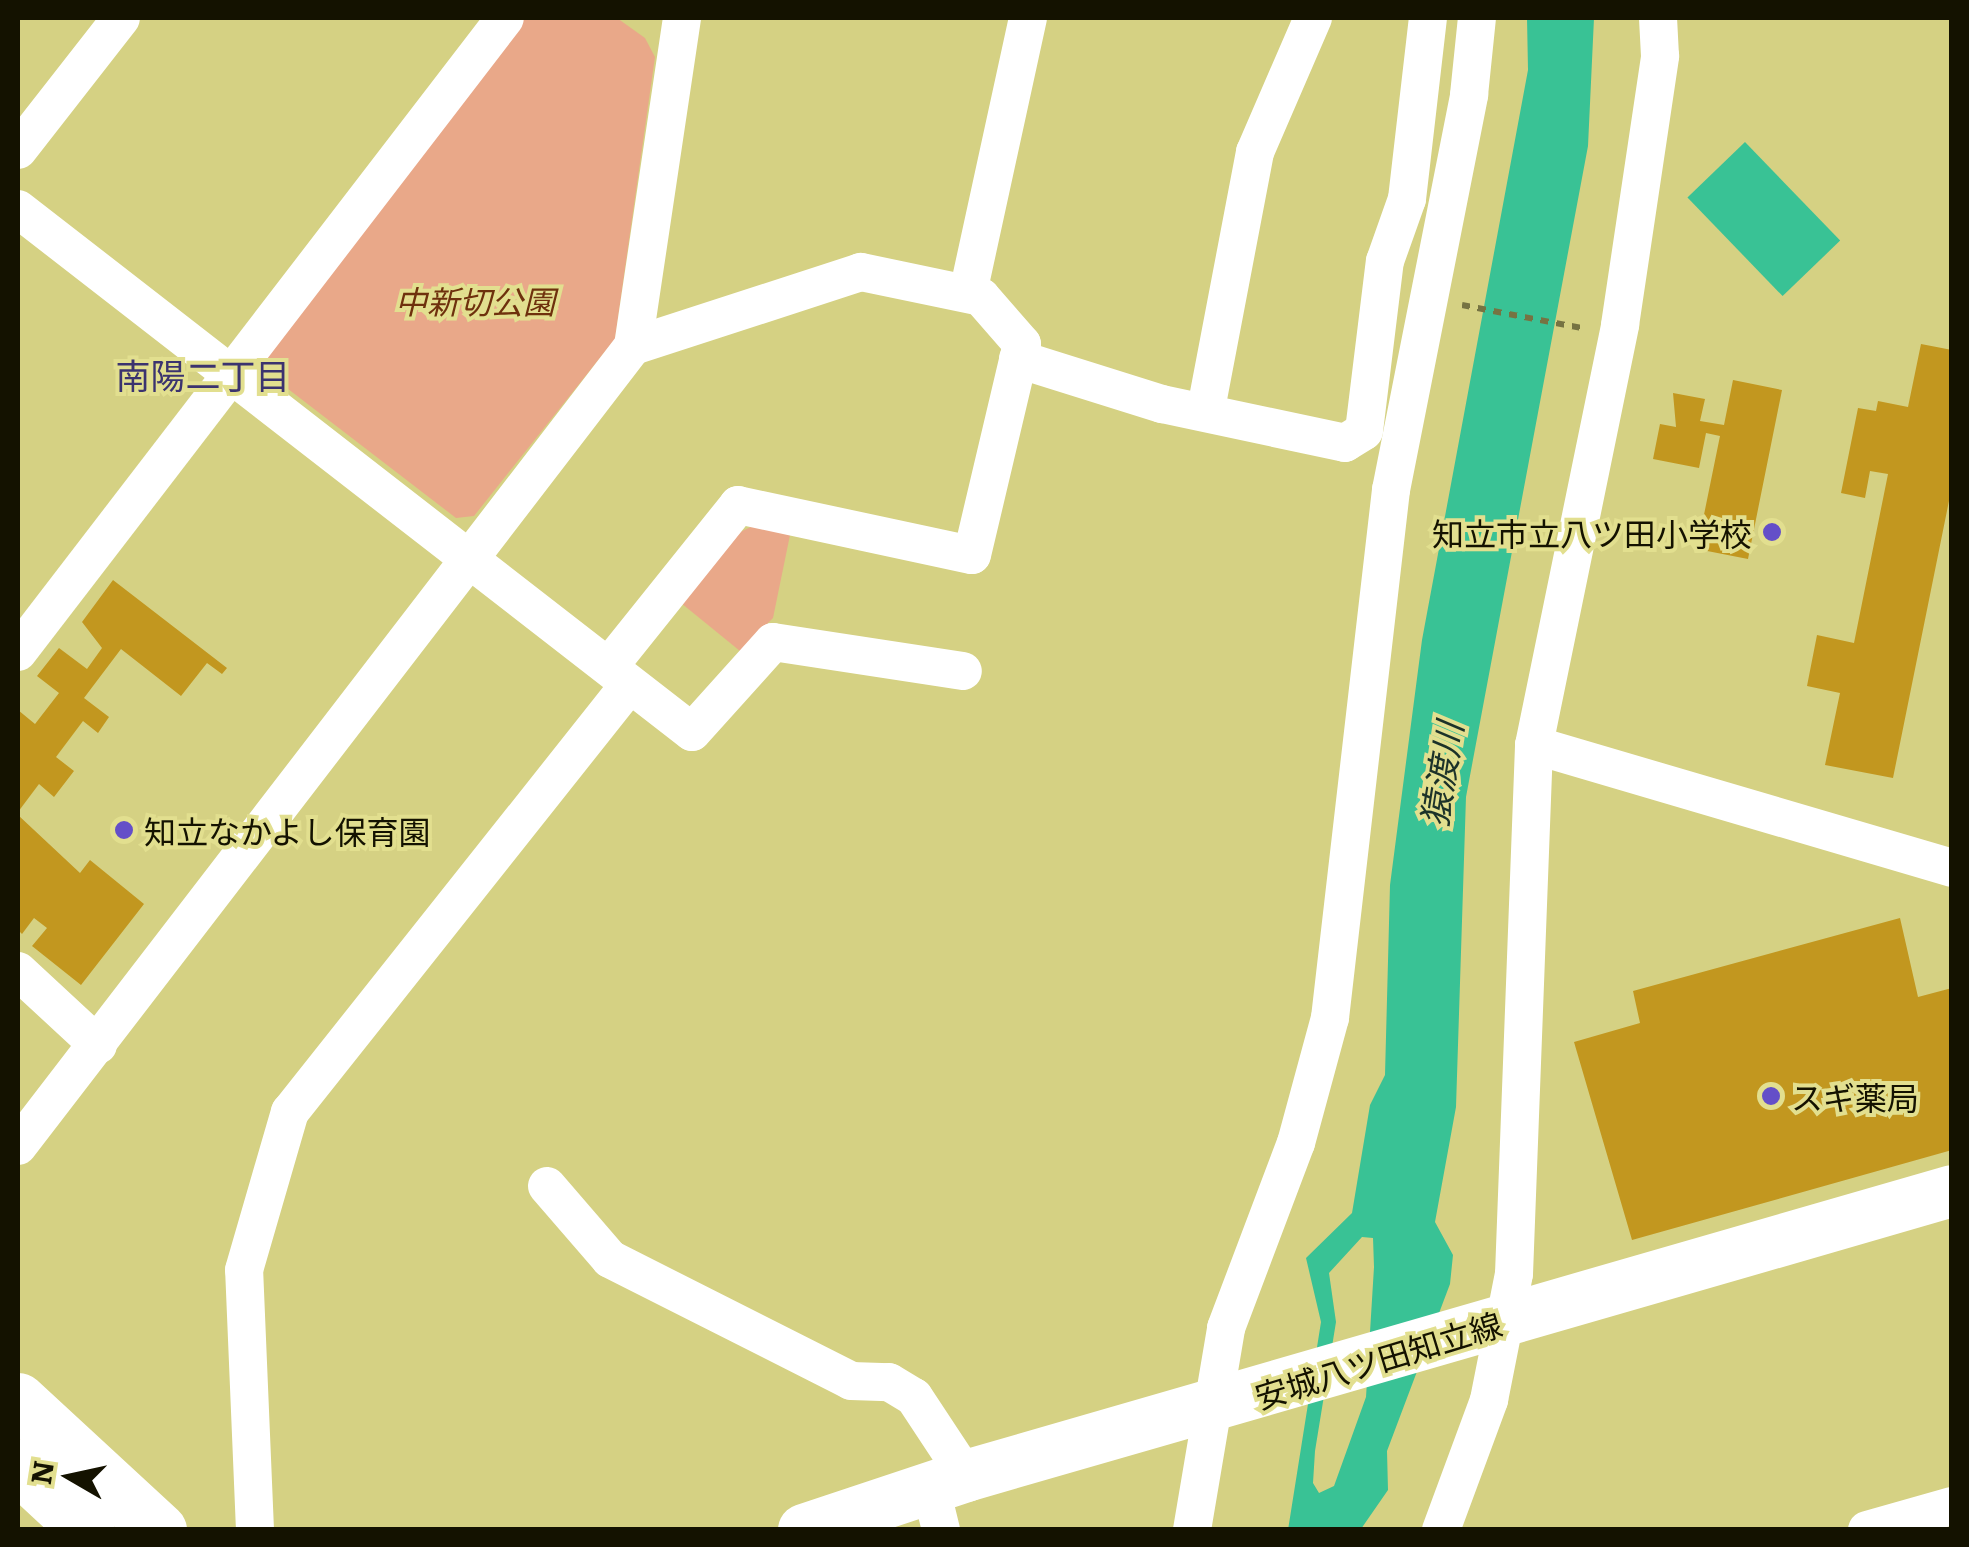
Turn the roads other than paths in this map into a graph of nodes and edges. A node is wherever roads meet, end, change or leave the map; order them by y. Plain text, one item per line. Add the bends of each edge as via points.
1 (121, 18) edge
2 (505, 18) edge
3 (1028, 18) edge
4 (1313, 18) edge
5 (1428, 18) edge
6 (1477, 18) edge
7 (1658, 18) edge
8 (671, 24) edge
9 (18, 150) edge
10 (18, 209) edge
11 (968, 293) junction
12 (634, 346) junction
13 (1018, 359) junction
14 (232, 377) junction
15 (1206, 409) junction
16 (472, 557) junction
17 (18, 652) edge
18 (963, 671) dead end
19 (620, 675) junction
20 (1534, 745) junction
21 (1952, 868) edge
22 (18, 972) edge
23 (98, 1045) junction
24 (18, 1146) edge
25 (547, 1186) dead end
26 (1952, 1192) edge
27 (1504, 1320) junction
28 (18, 1400) edge
29 (1222, 1407) junction
30 (18, 1428) edge
31 (18, 1466) edge
32 (946, 1498) edge
33 (1952, 1506) edge
34 (18, 1508) edge
35 (41, 1530) edge
36 (87, 1530) edge
37 (128, 1530) edge
38 (159, 1530) edge
39 (255, 1530) edge
40 (804, 1530) edge
41 (1192, 1530) edge
42 (1441, 1530) edge
43 (1867, 1530) edge

1 - 9 street
2 - 14 street
3 - 11 street
4 - 15 street via 1255,152
5 - 15 street via 1407,200 1385,261 1364,431 1345,443
6 - 29 street via 1470,95 1391,490 1330,1018 1296,1143 1226,1328
7 - 20 street via 1660,56 1620,325
8 - 12 street
10 - 14 street
11 - 12 street via 861,272
11 - 13 street via 981,298 1022,344
12 - 16 street
13 - 15 street via 1162,404
13 - 19 street via 972,555 738,505
14 - 16 street
14 - 17 street
16 - 19 street
16 - 23 street
18 - 19 street via 773,642 692,732
19 - 39 street via 290,1112 244,1270
20 - 21 street
20 - 27 street via 1514,1274
22 - 23 street
23 - 24 street
25 - 32 street via 610,1259 850,1380 889,1382 914,1397
26 - 27 main road, 安城八ツ田知立線
27 - 29 main road, 安城八ツ田知立線
27 - 42 street via 1489,1400
28 - 38 highway
29 - 32 main road, 安城八ツ田知立線
29 - 41 street
30 - 37 highway
31 - 36 highway
32 - 40 main road, 安城八ツ田知立線
33 - 43 street
34 - 35 highway

